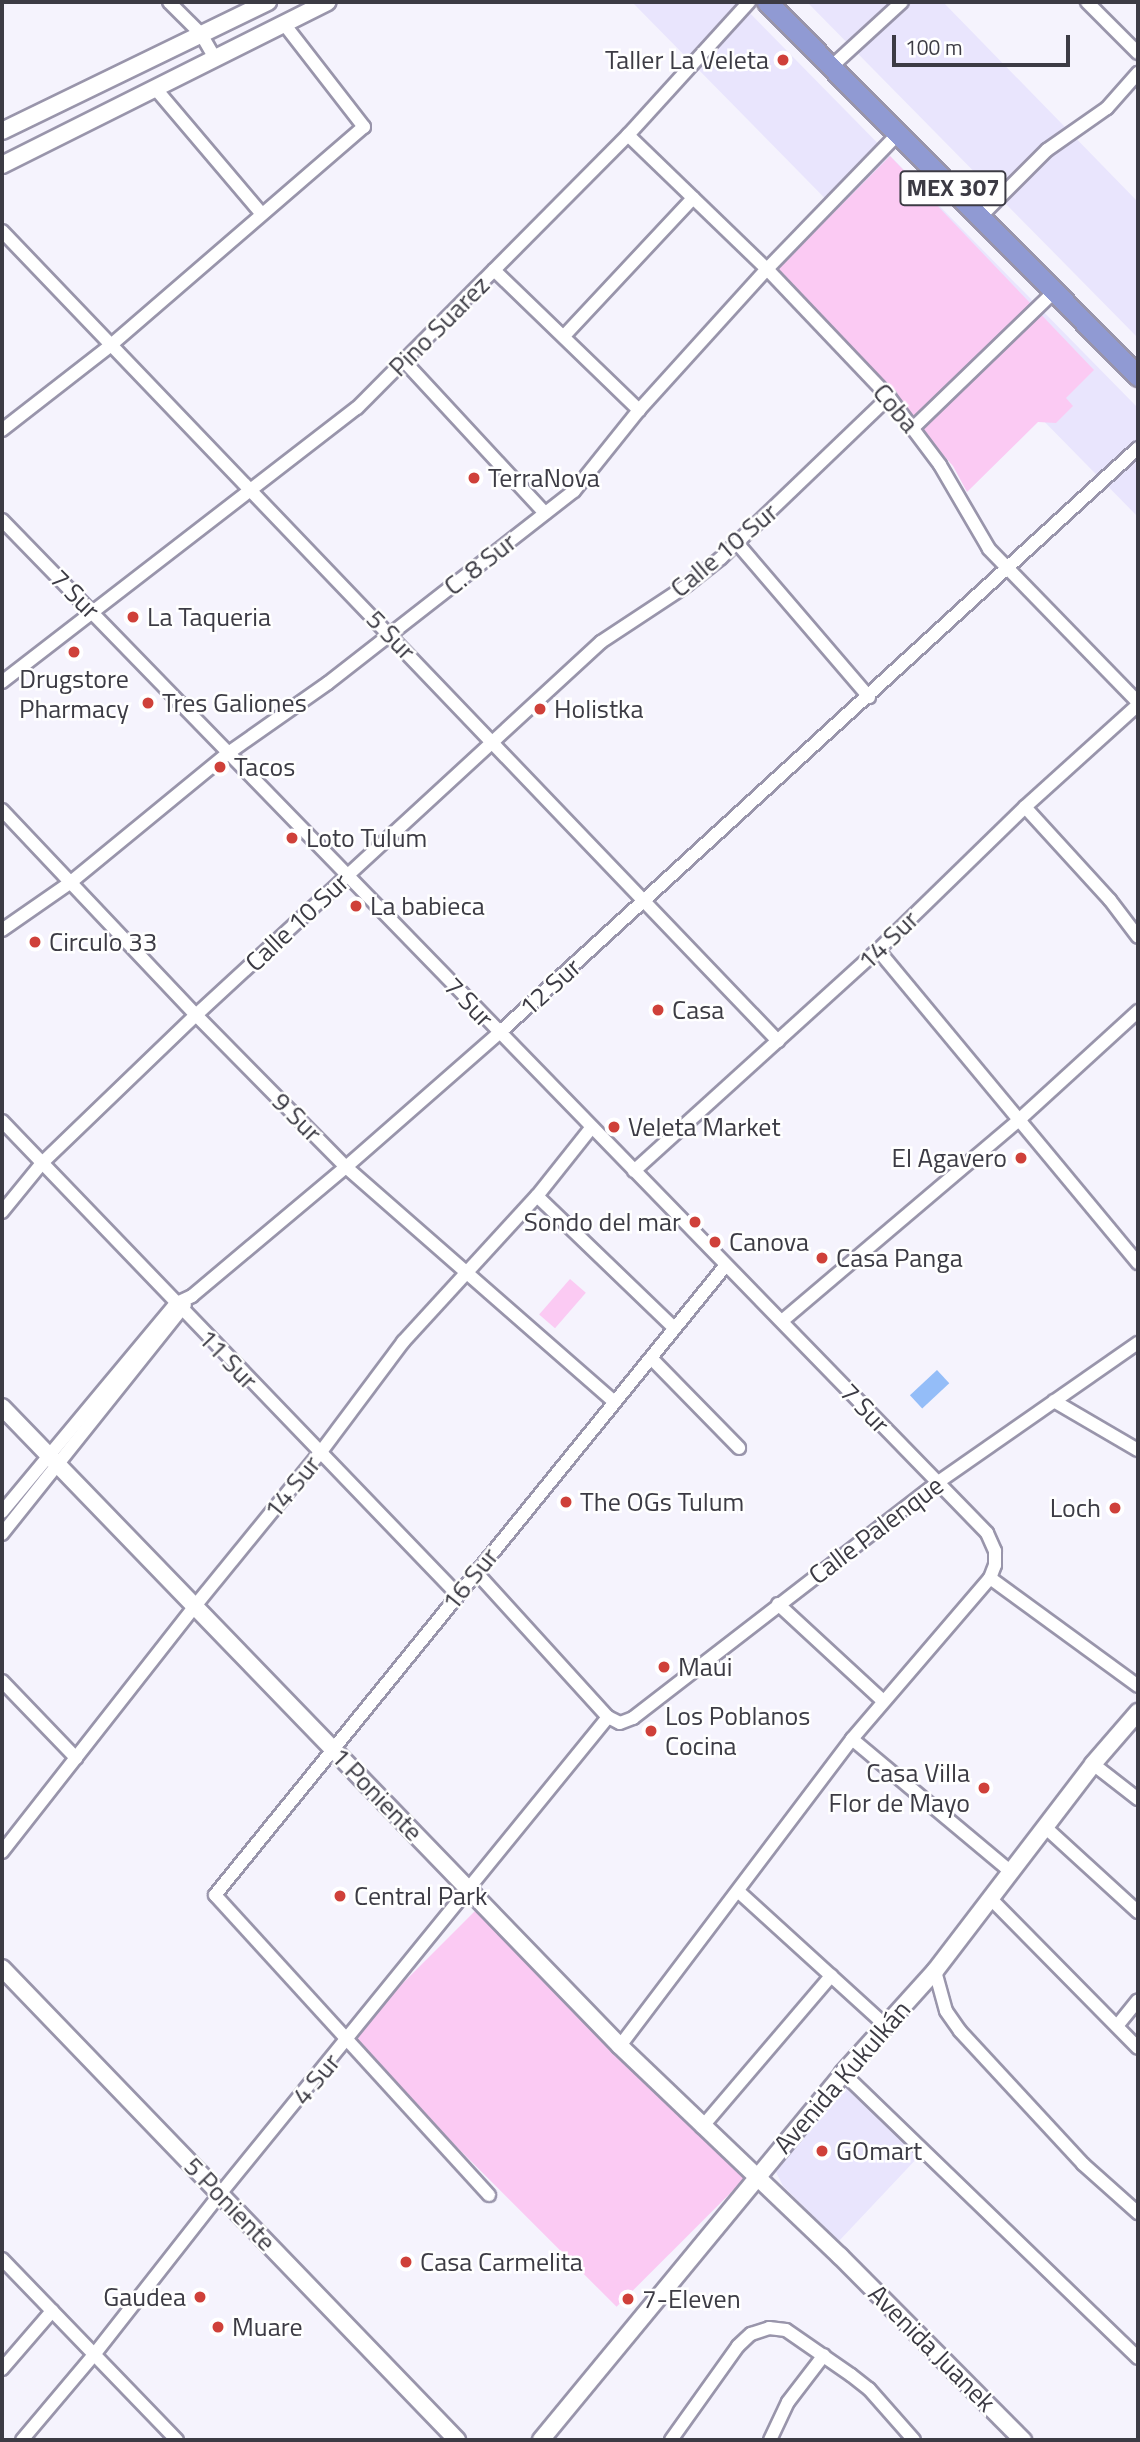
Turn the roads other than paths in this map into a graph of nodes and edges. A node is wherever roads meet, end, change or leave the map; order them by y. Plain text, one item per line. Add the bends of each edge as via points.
1 (169, 2) edge
2 (268, 2) edge
3 (328, 2) edge
4 (749, 2) edge
5 (767, 2) edge
6 (901, 2) edge
7 (1087, 2) edge
8 (284, 24) junction
9 (201, 34) junction
10 (1138, 53) edge
11 (215, 58) junction
12 (831, 67) junction
13 (1138, 73) edge
14 (155, 88) junction
15 (2, 131) edge
16 (899, 132) junction
17 (628, 135) junction
18 (2, 164) edge
19 (693, 198) junction
20 (262, 214) junction
21 (980, 216) junction
22 (2, 231) edge
23 (767, 269) junction
24 (494, 270) junction
25 (1054, 292) junction
26 (564, 336) junction
27 (111, 345) junction
28 (405, 362) junction
29 (1136, 368) edge
30 (889, 397) junction
31 (639, 410) junction
32 (914, 427) junction
33 (2, 430) edge
34 (1138, 448) edge
35 (251, 491) junction
36 (545, 513) junction
37 (2, 520) edge
38 (737, 543) junction
39 (1008, 569) junction
40 (94, 612) junction
41 (391, 634) junction
42 (2, 682) edge
43 (869, 697) junction
44 (1138, 704) edge
45 (493, 745) junction
46 (227, 754) junction
47 (1025, 807) junction
48 (2, 810) edge
49 (346, 877) junction
50 (71, 881) junction
51 (645, 902) junction
52 (2, 930) edge
53 (1138, 937) edge
54 (878, 950) junction
55 (1138, 1011) edge
56 (196, 1015) junction
57 (499, 1033) junction
58 (778, 1041) junction
59 (1021, 1118) junction
60 (2, 1121) edge
61 (591, 1128) junction
62 (42, 1164) junction
63 (346, 1167) junction
64 (634, 1171) junction
65 (537, 1196) junction
66 (2, 1212) edge
67 (1138, 1263) edge
68 (726, 1265) junction
69 (467, 1271) junction
70 (178, 1308) junction
71 (782, 1321) junction
72 (674, 1328) junction
73 (1138, 1343) edge
74 (651, 1358) junction
75 (1054, 1401) junction
76 (614, 1402) junction
77 (2, 1407) edge
78 (740, 1448) dead end
79 (1138, 1450) edge
80 (320, 1453) junction
81 (53, 1460) junction
82 (937, 1483) junction
83 (6, 1507) edge
84 (21, 1511) junction
85 (2, 1534) edge
86 (475, 1572) junction
87 (990, 1578) junction
88 (457, 1594) junction
89 (778, 1604) junction
90 (195, 1606) junction
91 (2, 1681) edge
92 (1138, 1686) edge
93 (883, 1701) junction
94 (1138, 1712) edge
95 (614, 1720) junction
96 (852, 1739) junction
97 (332, 1748) junction
98 (76, 1758) junction
99 (1093, 1765) junction
100 (1138, 1799) edge
101 (1045, 1827) junction
102 (2, 1852) edge
103 (1011, 1872) junction
104 (468, 1889) junction
105 (739, 1892) junction
106 (991, 1899) junction
107 (1138, 1912) edge
108 (2, 1968) edge
109 (935, 1971) junction
110 (831, 1976) junction
111 (1138, 2000) edge
112 (885, 2025) junction
113 (1117, 2026) junction
114 (347, 2042) junction
115 (620, 2046) junction
116 (1138, 2048) edge
117 (843, 2073) junction
118 (702, 2127) junction
119 (756, 2177) junction
120 (220, 2194) junction
121 (489, 2195) dead end
122 (1138, 2213) edge
123 (2, 2259) edge
124 (52, 2311) junction
125 (824, 2355) junction
126 (93, 2356) junction
127 (1138, 2358) edge
128 (2, 2369) edge
129 (675, 2439) edge
130 (22, 2440) edge
131 (177, 2440) edge
132 (457, 2440) edge
133 (541, 2440) edge
134 (770, 2440) edge
135 (914, 2440) edge
136 (1023, 2440) edge

1 - 9 street
2 - 9 street
3 - 8 street
4 - 17 street, Pino Suarez
5 - 12 highway, MEX 307
6 - 12 street
7 - 10 street
8 - 11 street
8 - 20 street via 364,127
9 - 11 street
9 - 15 street
11 - 14 street
12 - 16 highway, MEX 307
13 - 21 street via 1107,108 1047,150
14 - 18 street
14 - 20 street
16 - 21 highway, MEX 307
16 - 23 street, C. 8 Sur
17 - 19 street, Coba
17 - 24 street, Pino Suarez
19 - 23 street, Coba
19 - 26 street
20 - 27 street
21 - 25 highway, MEX 307
22 - 27 street, 5 Sur
23 - 30 street, Coba
23 - 31 street, C. 8 Sur
24 - 26 street
24 - 28 street, Pino Suarez
25 - 29 highway, MEX 307
25 - 32 street
26 - 31 street
27 - 33 street
27 - 35 street, 5 Sur
28 - 35 street, Pino Suarez via 357,408
28 - 36 street
30 - 32 street, Coba
30 - 38 street, Calle 10 Sur
31 - 36 street, C. 8 Sur via 573,491
32 - 39 street, Coba via 975,529
34 - 39 street, 12 Sur
35 - 40 street, Pino Suarez
35 - 41 street, 5 Sur
36 - 41 street, C. 8 Sur
37 - 40 street, 7 Sur
38 - 43 street
38 - 45 street, Calle 10 Sur via 683,588 601,642
39 - 43 street, 12 Sur
39 - 44 street, Coba
40 - 42 street, Pino Suarez
40 - 46 street, 7 Sur
41 - 45 street, 5 Sur
41 - 46 street, C. 8 Sur
43 - 51 street, 12 Sur
44 - 47 street, 14 Sur
45 - 49 street, Calle 10 Sur
45 - 51 street, 5 Sur
46 - 49 street, 7 Sur
46 - 50 street, C. 8 Sur
47 - 53 street
47 - 54 street, 14 Sur
48 - 50 street, 9 Sur
49 - 56 street, Calle 10 Sur
49 - 57 street, 7 Sur
50 - 52 street, C. 8 Sur
50 - 56 street, 9 Sur
51 - 57 street, 12 Sur
51 - 58 street, 5 Sur
54 - 58 street, 14 Sur
54 - 59 street
55 - 59 street
56 - 62 street, Calle 10 Sur
56 - 63 street, 9 Sur
57 - 61 street, 7 Sur
57 - 63 street, 12 Sur
58 - 64 street, 14 Sur
59 - 67 street
59 - 71 street
60 - 62 street, 11 Sur
61 - 64 street, 7 Sur
61 - 65 street, 14 Sur
62 - 66 street, Calle 10 Sur
62 - 70 street, 11 Sur
63 - 69 street, 9 Sur
63 - 70 street, 12 Sur
64 - 68 street, 7 Sur
65 - 69 street, 14 Sur
65 - 72 street
68 - 71 street, 7 Sur
68 - 72 street, 16 Sur
69 - 76 street, 9 Sur
69 - 80 street, 14 Sur via 403,1342
70 - 80 street, 11 Sur
70 - 81 street
71 - 82 street, 7 Sur
72 - 74 street, 16 Sur
73 - 75 street, Calle Palenque
74 - 76 street, 16 Sur
74 - 78 street
75 - 79 street
75 - 82 street, Calle Palenque
76 - 86 street, 16 Sur
77 - 81 street, 1 Poniente
80 - 88 street, 11 Sur
80 - 90 street, 14 Sur
81 - 83 street
81 - 84 street
81 - 90 street, 1 Poniente
82 - 87 street, 7 Sur via 987,1533 995,1551
82 - 89 street, Calle Palenque
83 - 84 street
84 - 85 street
86 - 88 street, 16 Sur
86 - 95 street
87 - 92 street
87 - 93 street
88 - 97 street, 16 Sur
89 - 93 street
89 - 95 street, Calle Palenque via 633,1718
90 - 97 street, 1 Poniente
90 - 98 street, 14 Sur
91 - 98 street
93 - 96 street
94 - 99 street, Avenida Kukulkán
95 - 104 street, 4 Sur
96 - 103 street
96 - 105 street
97 - 104 street, 1 Poniente
97 - 114 street, 16 Sur via 215,1895
98 - 102 street, 14 Sur
99 - 100 street
99 - 101 street, Avenida Kukulkán
101 - 103 street, Avenida Kukulkán
101 - 107 street
103 - 106 street, Avenida Kukulkán
104 - 114 street, 4 Sur
104 - 115 street, 1 Poniente
105 - 110 street
105 - 115 street
106 - 109 street, Avenida Kukulkán
106 - 113 street
108 - 120 street, 5 Poniente
109 - 112 street, Avenida Kukulkán
109 - 122 street via 946,2011 960,2031 1083,2164
110 - 112 street
110 - 118 street
111 - 113 street
112 - 117 street, Avenida Kukulkán
113 - 116 street
114 - 120 street, 4 Sur
114 - 121 street
115 - 118 street, 1 Poniente
117 - 119 street, Avenida Kukulkán
117 - 127 street
118 - 119 street, 1 Poniente
119 - 133 street, Avenida Kukulkán
119 - 136 street, Avenida Juanek
120 - 126 street, 4 Sur
120 - 132 street, 5 Poniente
123 - 124 street
124 - 126 street
124 - 128 street
125 - 129 street via 786,2330 769,2328 751,2334
125 - 134 street via 788,2402
125 - 135 street via 869,2389
126 - 130 street, 4 Sur
126 - 131 street

